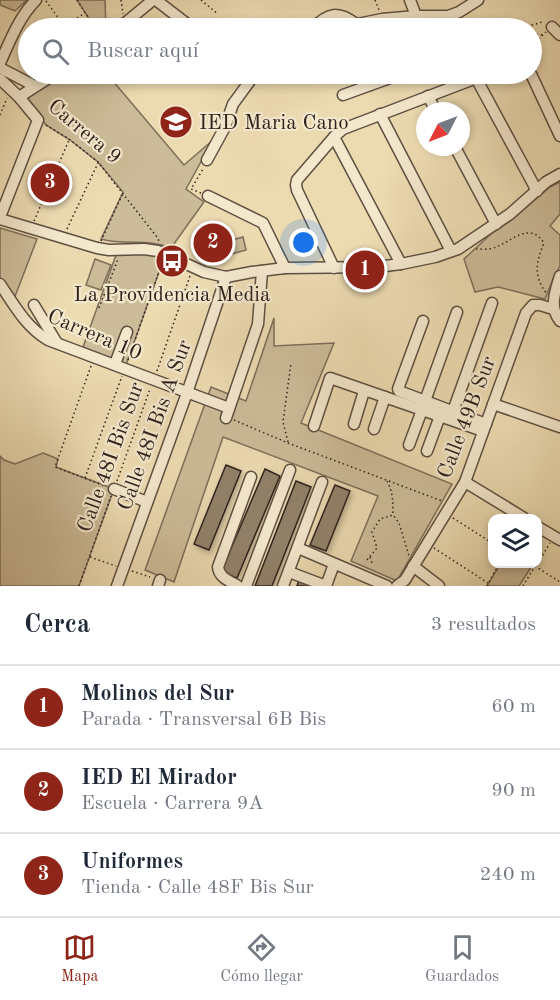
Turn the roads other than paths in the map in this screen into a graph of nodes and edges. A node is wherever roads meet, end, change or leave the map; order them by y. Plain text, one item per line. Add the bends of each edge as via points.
1 (36, 0) edge
2 (154, 0) edge
3 (410, 0) edge
4 (478, 0) edge
5 (416, 16) junction
6 (21, 18) edge
7 (132, 18) edge
8 (179, 18) edge
9 (324, 18) edge
10 (347, 18) edge
11 (410, 18) edge
12 (18, 24) edge
13 (0, 63) edge
14 (0, 68) edge
15 (18, 77) edge
16 (0, 79) edge
17 (31, 84) edge
18 (38, 84) edge
19 (248, 84) edge
20 (460, 84) edge
21 (479, 84) edge
22 (536, 84) edge
23 (370, 85) edge
24 (35, 86) junction
25 (343, 95) dead end
26 (428, 96) junction
27 (19, 97) junction
28 (431, 102) edge
29 (380, 114) junction
30 (560, 136) edge
31 (334, 137) junction
32 (460, 156) edge
33 (207, 160) road end
34 (560, 174) edge
35 (537, 191) junction
36 (208, 196) dead end
37 (0, 218) edge
38 (496, 224) junction
39 (451, 251) junction
40 (401, 264) junction
41 (285, 268) junction
42 (334, 268) junction
43 (262, 271) junction
44 (560, 276) edge
45 (226, 277) junction
46 (0, 284) edge
47 (492, 303) dead end
48 (34, 305) dead end
49 (554, 305) junction
50 (457, 312) dead end
51 (423, 321) dead end
52 (560, 321) edge
53 (127, 332) dead end
54 (57, 343) junction
55 (115, 364) junction
56 (364, 391) junction
57 (187, 393) junction
58 (385, 397) junction
59 (493, 404) junction
60 (423, 406) junction
61 (453, 411) junction
62 (440, 416) junction
63 (354, 424) dead end
64 (314, 426) dead end
65 (485, 427) junction
66 (560, 427) edge
67 (374, 429) dead end
68 (409, 445) dead end
69 (427, 451) dead end
70 (290, 470) dead end
71 (251, 477) dead end
72 (322, 482) dead end
73 (465, 482) junction
74 (114, 489) road end
75 (147, 502) junction
76 (516, 514) edge
77 (542, 529) edge
78 (557, 538) edge
79 (298, 548) junction
80 (334, 564) junction
81 (413, 567) junction
82 (289, 572) junction
83 (434, 584) edge
84 (117, 586) edge
85 (238, 586) edge
86 (246, 586) edge
87 (283, 586) edge
88 (326, 586) edge
89 (387, 586) edge
90 (397, 586) edge

1 - 6 street
2 - 7 street
2 - 8 street
3 - 5 street
4 - 5 street via 454,15
5 - 11 street
9 - 10 street via 335,14
12 - 13 street
14 - 15 street
16 - 27 street, Carrera 9
17 - 24 street
18 - 24 street
19 - 33 street via 233,104
20 - 26 street
21 - 35 street
22 - 30 street
23 - 25 street
24 - 27 street
26 - 28 street
26 - 29 street
27 - 37 street, Carrera 9 via 38,120
29 - 31 street via 343,129
29 - 39 street
31 - 40 street
31 - 42 street via 296,185
32 - 38 street
34 - 35 street
35 - 38 street
36 - 41 street via 263,223
37 - 45 street via 90,246 158,251 204,272
38 - 39 street
39 - 40 street
40 - 42 street
41 - 42 street
41 - 43 street
43 - 45 street
43 - 57 street, Carrera 10 via 258,324 227,413
44 - 49 street
45 - 57 street, Calle 48I Bis A Sur
46 - 54 street, Carrera 10 via 27,324
47 - 61 street
48 - 54 street
49 - 52 street
49 - 59 street, Calle 49B Sur via 529,308
50 - 60 street
51 - 60 street via 398,389
53 - 55 street
54 - 55 street, Carrera 10
55 - 57 street, Carrera 10
56 - 58 street
56 - 63 street
56 - 64 street via 330,378
57 - 75 street, Calle 48I Bis A Sur
58 - 60 street
58 - 67 street
59 - 65 street, Calle 49B Sur
59 - 66 street
60 - 61 street
60 - 62 street
60 - 68 street
61 - 65 street
62 - 65 street
62 - 69 street
65 - 73 street, Calle 49B Sur
70 - 86 street
71 - 85 street via 218,567 222,576
72 - 79 street
73 - 76 street
73 - 81 street, Calle 49B Sur
74 - 75 street
75 - 84 street, Calle 48I Bis A Sur
77 - 78 street
79 - 80 street
79 - 82 street
80 - 88 street
80 - 89 street
81 - 83 street
81 - 90 street, Calle 49B Sur
82 - 87 street
82 - 88 street

